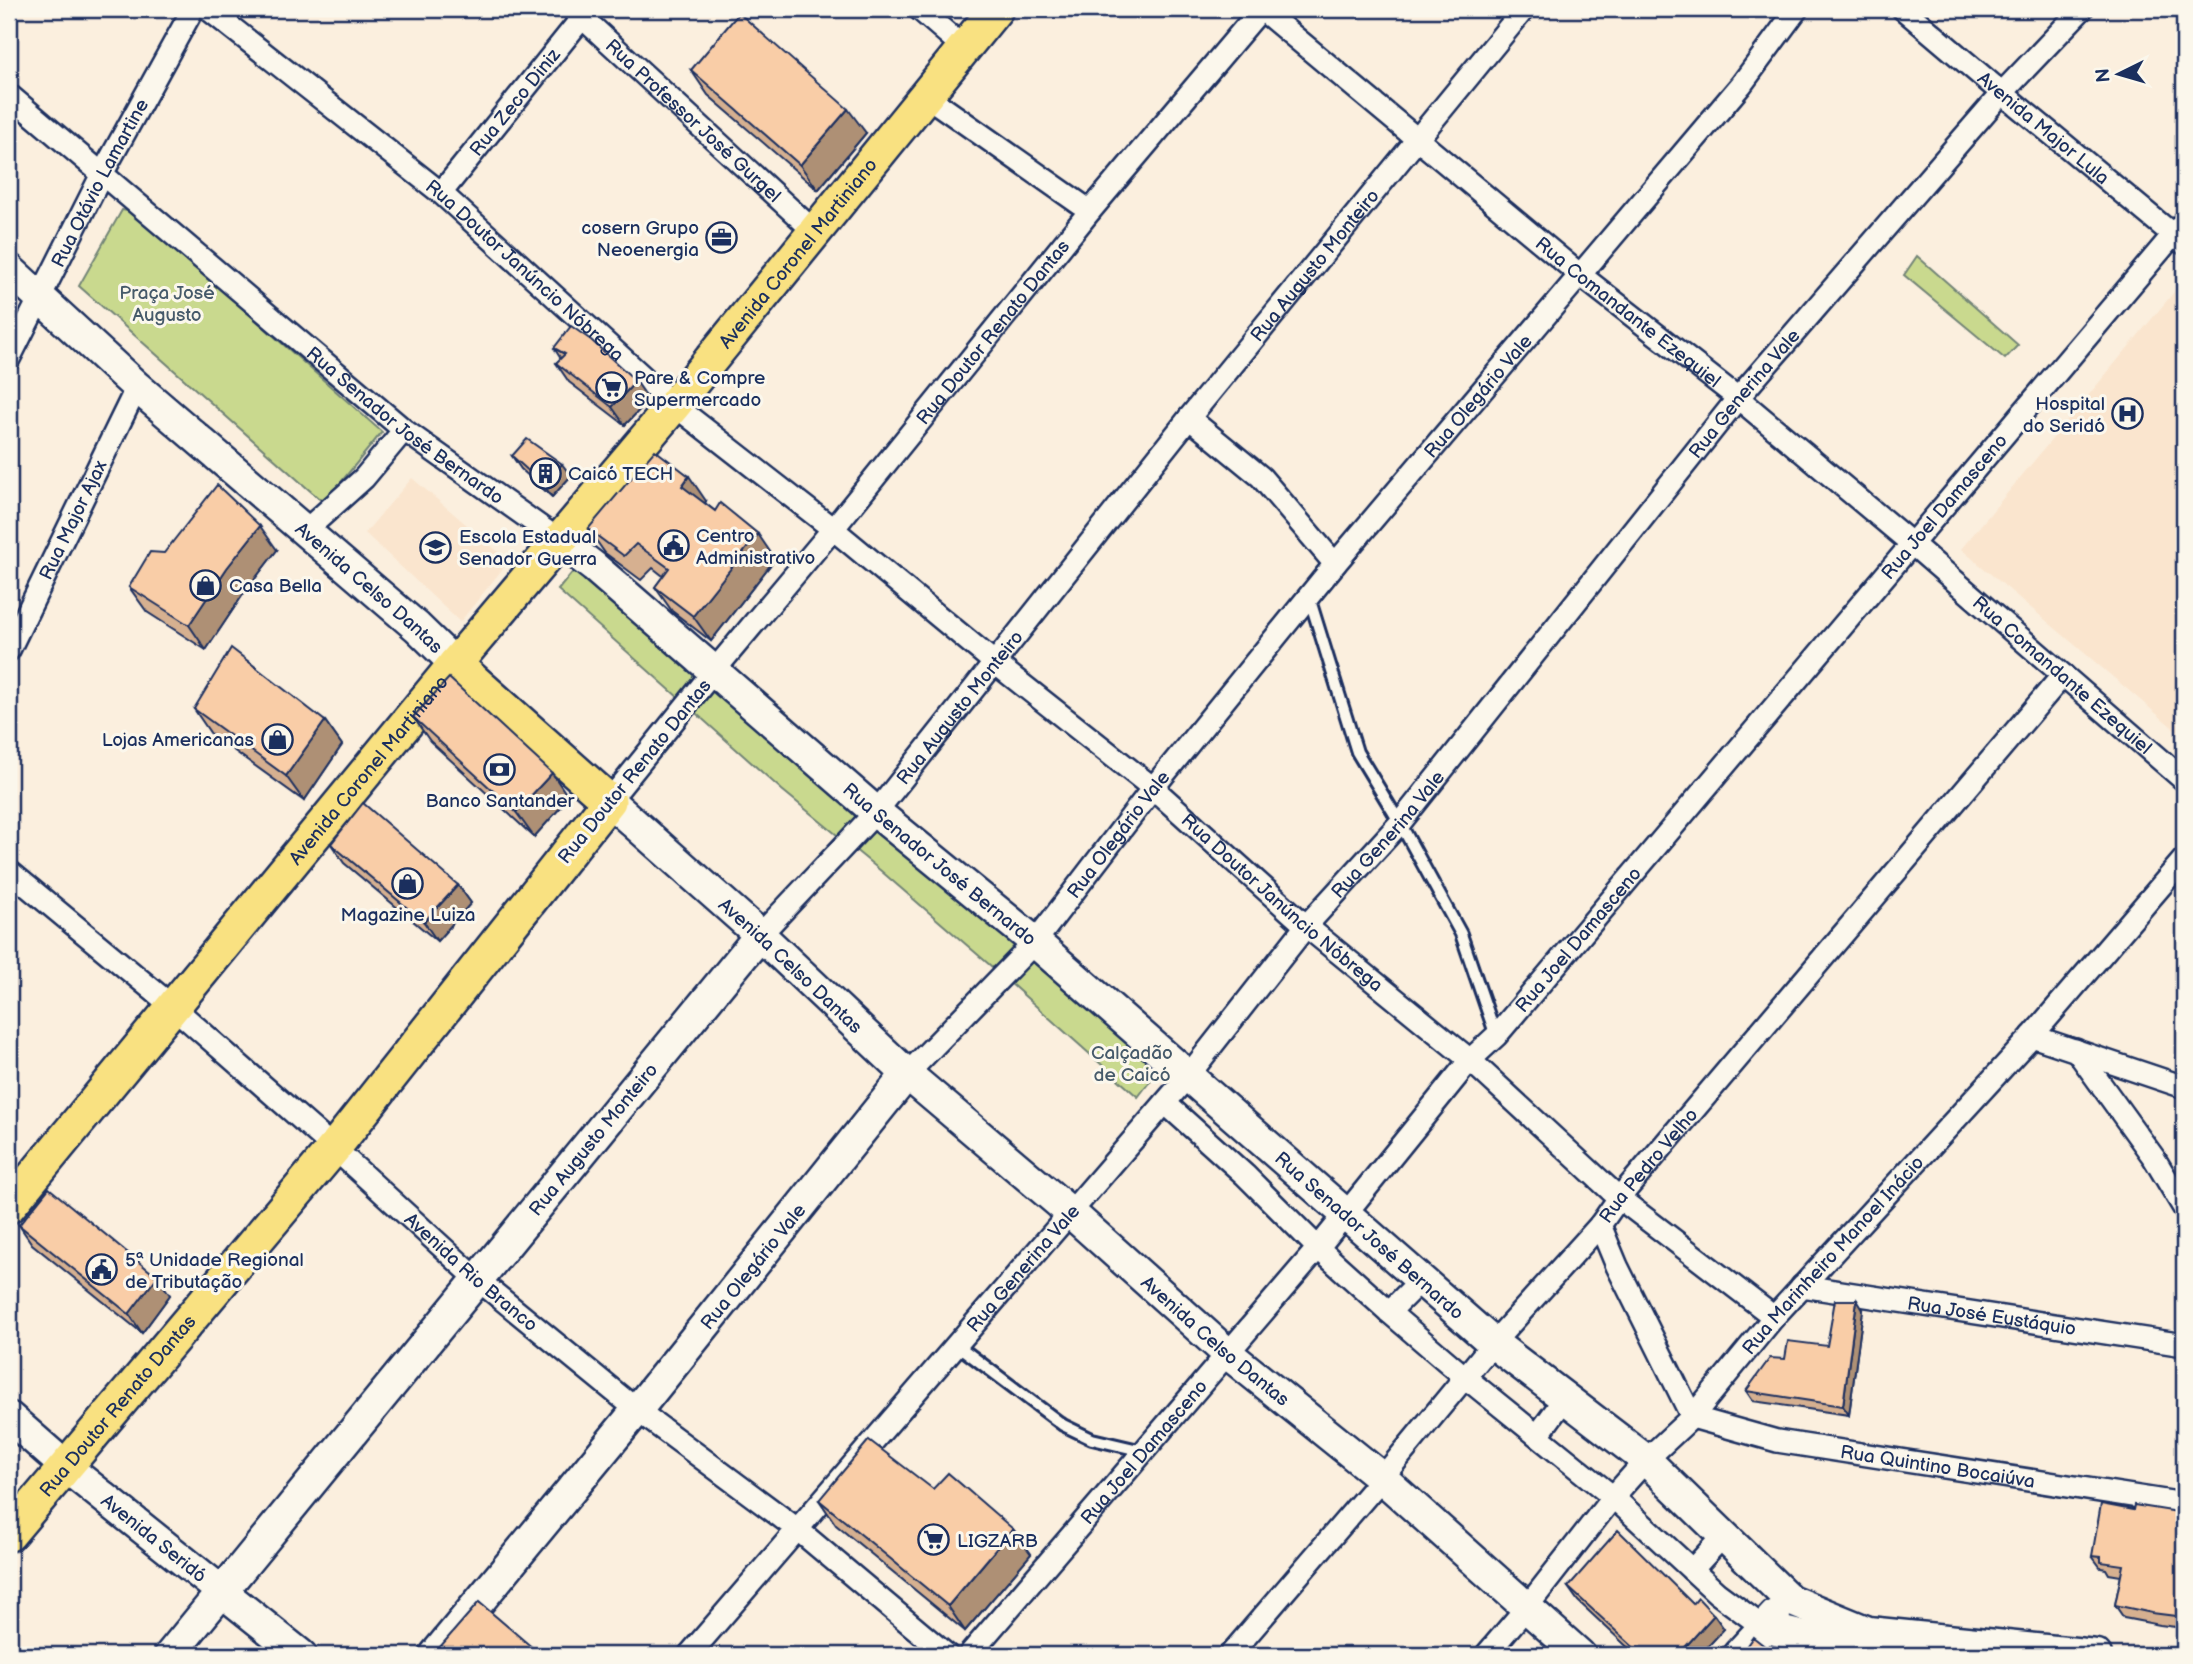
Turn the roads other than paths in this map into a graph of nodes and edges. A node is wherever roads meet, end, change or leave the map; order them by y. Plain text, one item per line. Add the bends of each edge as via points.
1 (193, 9) edge
2 (208, 9) edge
3 (919, 9) edge
4 (996, 9) edge
5 (1261, 9) edge
6 (1524, 9) edge
7 (1797, 9) edge
8 (1903, 9) edge
9 (2082, 9) edge
10 (582, 11) edge
11 (963, 47) junction
12 (2002, 93) junction
13 (9, 95) edge
14 (925, 95) junction
15 (1417, 138) junction
16 (102, 174) junction
17 (441, 193) junction
18 (1090, 211) junction
19 (815, 232) junction
20 (2180, 234) edge
21 (9, 269) edge
22 (1579, 274) junction
23 (40, 297) junction
24 (9, 359) edge
25 (137, 387) junction
26 (1738, 398) junction
27 (674, 405) junction
28 (1189, 418) junction
29 (404, 430) junction
30 (833, 529) junction
31 (305, 531) junction
32 (559, 540) junction
33 (1911, 543) junction
34 (1335, 564) junction
35 (1309, 596) junction
36 (9, 650) edge
37 (995, 663) junction
38 (455, 664) junction
39 (713, 672) junction
40 (2063, 675) junction
41 (2184, 780) edge
42 (1153, 788) junction
43 (609, 801) junction
44 (876, 812) junction
45 (1400, 823) junction
46 (2184, 859) edge
47 (9, 871) edge
48 (1306, 926) junction
49 (760, 935) junction
50 (1035, 942) junction
51 (172, 1006) junction
52 (2032, 1035) junction
53 (1496, 1036) junction
54 (2076, 1050) junction
55 (1470, 1060) junction
56 (906, 1074) junction
57 (1188, 1076) junction
58 (2184, 1087) edge
59 (1165, 1103) junction
60 (334, 1148) junction
61 (1269, 1148) junction
62 (1245, 1175) junction
63 (12, 1196) edge
64 (1619, 1198) junction
65 (2184, 1208) edge
66 (1071, 1213) junction
67 (1346, 1214) junction
68 (1600, 1225) junction
69 (1318, 1248) junction
70 (477, 1279) junction
71 (1420, 1280) junction
72 (1802, 1286) junction
73 (1389, 1312) junction
74 (1774, 1317) junction
75 (1493, 1343) junction
76 (957, 1345) junction
77 (2184, 1345) edge
78 (1227, 1353) junction
79 (1466, 1378) junction
80 (1565, 1398) junction
81 (637, 1410) junction
82 (9, 1417) edge
83 (1692, 1417) junction
84 (1538, 1435) junction
85 (1143, 1451) junction
86 (1646, 1460) junction
87 (66, 1466) junction
88 (1382, 1478) junction
89 (1613, 1497) junction
90 (2184, 1504) edge
91 (797, 1529) junction
92 (9, 1534) edge
93 (1723, 1536) junction
94 (1692, 1570) junction
95 (223, 1592) junction
96 (1790, 1600) junction
97 (1527, 1607) junction
98 (1763, 1627) junction
99 (1820, 1637) edge
100 (170, 1655) edge
101 (301, 1655) edge
102 (435, 1655) edge
103 (689, 1655) edge
104 (947, 1655) edge
105 (970, 1655) edge
106 (1230, 1655) edge
107 (1486, 1655) edge
108 (1580, 1655) edge
109 (1738, 1655) edge
110 (2096, 1655) edge

1 - 16 street, Rua Otávio Lamartine
2 - 17 street, Rua Doutor Janúncio Nóbrega
3 - 11 street
4 - 11 main road, Avenida Coronel Martiniano
5 - 15 street, Rua Comandante Ezequiel
5 - 18 street, Rua Doutor Renato Dantas
6 - 15 street, Rua Augusto Monteiro
7 - 22 street, Rua Olegário Vale via 1741,85
8 - 12 street, Avenida Major Lula
9 - 12 street, Rua Generina Vale
10 - 17 street, Rua Zeco Diniz
10 - 19 street, Rua Professor José Gurgel
11 - 14 main road, Avenida Coronel Martiniano
12 - 20 street, Avenida Major Lula
12 - 26 street, Rua Generina Vale
13 - 16 street, Rua Senador José Bernardo
14 - 18 street
14 - 19 main road, Avenida Coronel Martiniano
15 - 22 street, Rua Comandante Ezequiel
15 - 28 street, Rua Augusto Monteiro
16 - 23 street, Rua Otávio Lamartine
16 - 29 street, Rua Senador José Bernardo
17 - 27 street, Rua Doutor Janúncio Nóbrega
18 - 30 street, Rua Doutor Renato Dantas
19 - 27 main road, Avenida Coronel Martiniano
20 - 33 street, Rua Joel Damasceno
21 - 23 main road, Avenida Celso Dantas
22 - 26 street, Rua Comandante Ezequiel
22 - 34 street, Rua Olegário Vale
23 - 24 street, Rua Otávio Lamartine
23 - 25 main road, Avenida Celso Dantas
25 - 31 main road, Avenida Celso Dantas
25 - 36 street, Rua Major Ajax
26 - 33 street, Rua Comandante Ezequiel
26 - 45 street, Rua Generina Vale
27 - 30 street, Rua Doutor Janúncio Nóbrega
27 - 32 main road, Avenida Coronel Martiniano
28 - 34 street via 1261,477
28 - 37 street, Rua Augusto Monteiro
29 - 31 street via 364,478
29 - 32 street, Rua Senador José Bernardo
30 - 37 street, Rua Doutor Janúncio Nóbrega
30 - 39 street, Rua Doutor Renato Dantas
31 - 38 main road, Avenida Celso Dantas
32 - 38 main road, Avenida Coronel Martiniano
32 - 39 main road, Rua Senador José Bernardo
33 - 40 street, Rua Comandante Ezequiel
33 - 53 street, Rua Joel Damasceno
34 - 35 street, Rua Olegário Vale
35 - 42 street, Rua Olegário Vale
35 - 45 lane via 1357,752
37 - 42 street, Rua Doutor Janúncio Nóbrega
37 - 44 street, Rua Augusto Monteiro
38 - 43 main road, Avenida Celso Dantas
38 - 51 main road, Avenida Coronel Martiniano
39 - 43 street, Rua Doutor Renato Dantas
39 - 44 main road, Rua Senador José Bernardo
40 - 41 street, Rua Comandante Ezequiel
40 - 64 street, Rua Pedro Velho
42 - 48 street, Rua Doutor Janúncio Nóbrega
42 - 50 street, Rua Olegário Vale
43 - 49 main road, Avenida Celso Dantas
43 - 60 main road, Rua Doutor Renato Dantas
44 - 49 street, Rua Augusto Monteiro
44 - 50 main road, Rua Senador José Bernardo
45 - 48 street, Rua Generina Vale
45 - 53 lane via 1461,934
46 - 52 street, Rua Marinheiro Manoel Inácio
47 - 51 street, Avenida Rio Branco
48 - 55 street, Rua Doutor Janúncio Nóbrega
48 - 57 street, Rua Generina Vale
49 - 56 main road, Avenida Celso Dantas
49 - 70 main road, Rua Augusto Monteiro
50 - 56 street, Rua Olegário Vale
50 - 57 main road, Rua Senador José Bernardo
51 - 60 street, Avenida Rio Branco
51 - 63 main road, Avenida Coronel Martiniano
52 - 54 street
52 - 72 street, Rua Marinheiro Manoel Inácio
53 - 55 street, Rua Joel Damasceno
54 - 58 street
54 - 65 street
55 - 64 street, Rua Doutor Janúncio Nóbrega
55 - 67 street, Rua Joel Damasceno
56 - 66 main road, Avenida Celso Dantas
56 - 81 main road, Rua Olegário Vale
57 - 59 street, Rua Generina Vale
57 - 61 main road, Rua Senador José Bernardo
59 - 62 street, Rua Senador José Bernardo
59 - 66 street, Rua Generina Vale
60 - 70 street, Avenida Rio Branco
60 - 87 main road, Rua Doutor Renato Dantas
61 - 62 street
61 - 67 main road, Rua Senador José Bernardo
62 - 69 street, Rua Senador José Bernardo
64 - 68 street, Rua Pedro Velho
64 - 74 street, Rua Doutor Janúncio Nóbrega
66 - 76 street, Rua Generina Vale
66 - 78 main road, Avenida Celso Dantas
67 - 69 street, Rua Joel Damasceno
67 - 71 main road, Rua Senador José Bernardo
68 - 75 street, Rua Pedro Velho
68 - 83 street
69 - 73 street, Rua Senador José Bernardo
69 - 78 street, Rua Joel Damasceno
70 - 81 street, Avenida Rio Branco
70 - 95 main road, Rua Augusto Monteiro
71 - 73 street
71 - 75 main road, Rua Senador José Bernardo
72 - 74 street, Rua Marinheiro Manoel Inácio
72 - 77 street, Rua José Eustáquio
73 - 79 street, Rua Senador José Bernardo
74 - 83 street, Rua Marinheiro Manoel Inácio
75 - 79 street, Rua Pedro Velho
75 - 80 main road, Rua Senador José Bernardo
76 - 85 lane via 1063,1425 1107,1444
76 - 91 street, Rua Generina Vale
78 - 85 street, Rua Joel Damasceno
78 - 88 main road, Avenida Celso Dantas
79 - 84 street, Rua Senador José Bernardo
79 - 88 street, Rua Pedro Velho
80 - 84 street
80 - 86 main road, Rua Senador José Bernardo
81 - 91 street, Avenida Rio Branco
81 - 102 main road, Rua Olegário Vale
82 - 87 main road, Avenida Seridó
83 - 86 street, Rua Marinheiro Manoel Inácio
83 - 90 street, Rua Quintino Bocaiúva via 1777,1441
84 - 89 street, Rua Senador José Bernardo
85 - 105 street, Rua Joel Damasceno
86 - 89 street, Rua Marinheiro Manoel Inácio
86 - 93 main road, Rua Senador José Bernardo
87 - 92 main road, Rua Doutor Renato Dantas
87 - 95 main road, Avenida Seridó
88 - 97 main road, Avenida Celso Dantas
88 - 106 street, Rua Pedro Velho
89 - 94 street, Rua Senador José Bernardo
89 - 97 street, Rua Marinheiro Manoel Inácio
91 - 103 street, Rua Generina Vale
91 - 104 street, Avenida Rio Branco
93 - 94 street
93 - 96 main road, Rua Senador José Bernardo
94 - 98 street, Rua Senador José Bernardo
95 - 100 main road, Rua Augusto Monteiro
95 - 101 main road, Avenida Seridó
96 - 98 main road
96 - 99 main road, Rua Senador José Bernardo
97 - 107 street, Rua Marinheiro Manoel Inácio
97 - 108 main road, Avenida Celso Dantas
98 - 99 main road, Rua Senador José Bernardo
98 - 109 main road
99 - 110 main road, Rua Senador José Bernardo via 1868,1632

